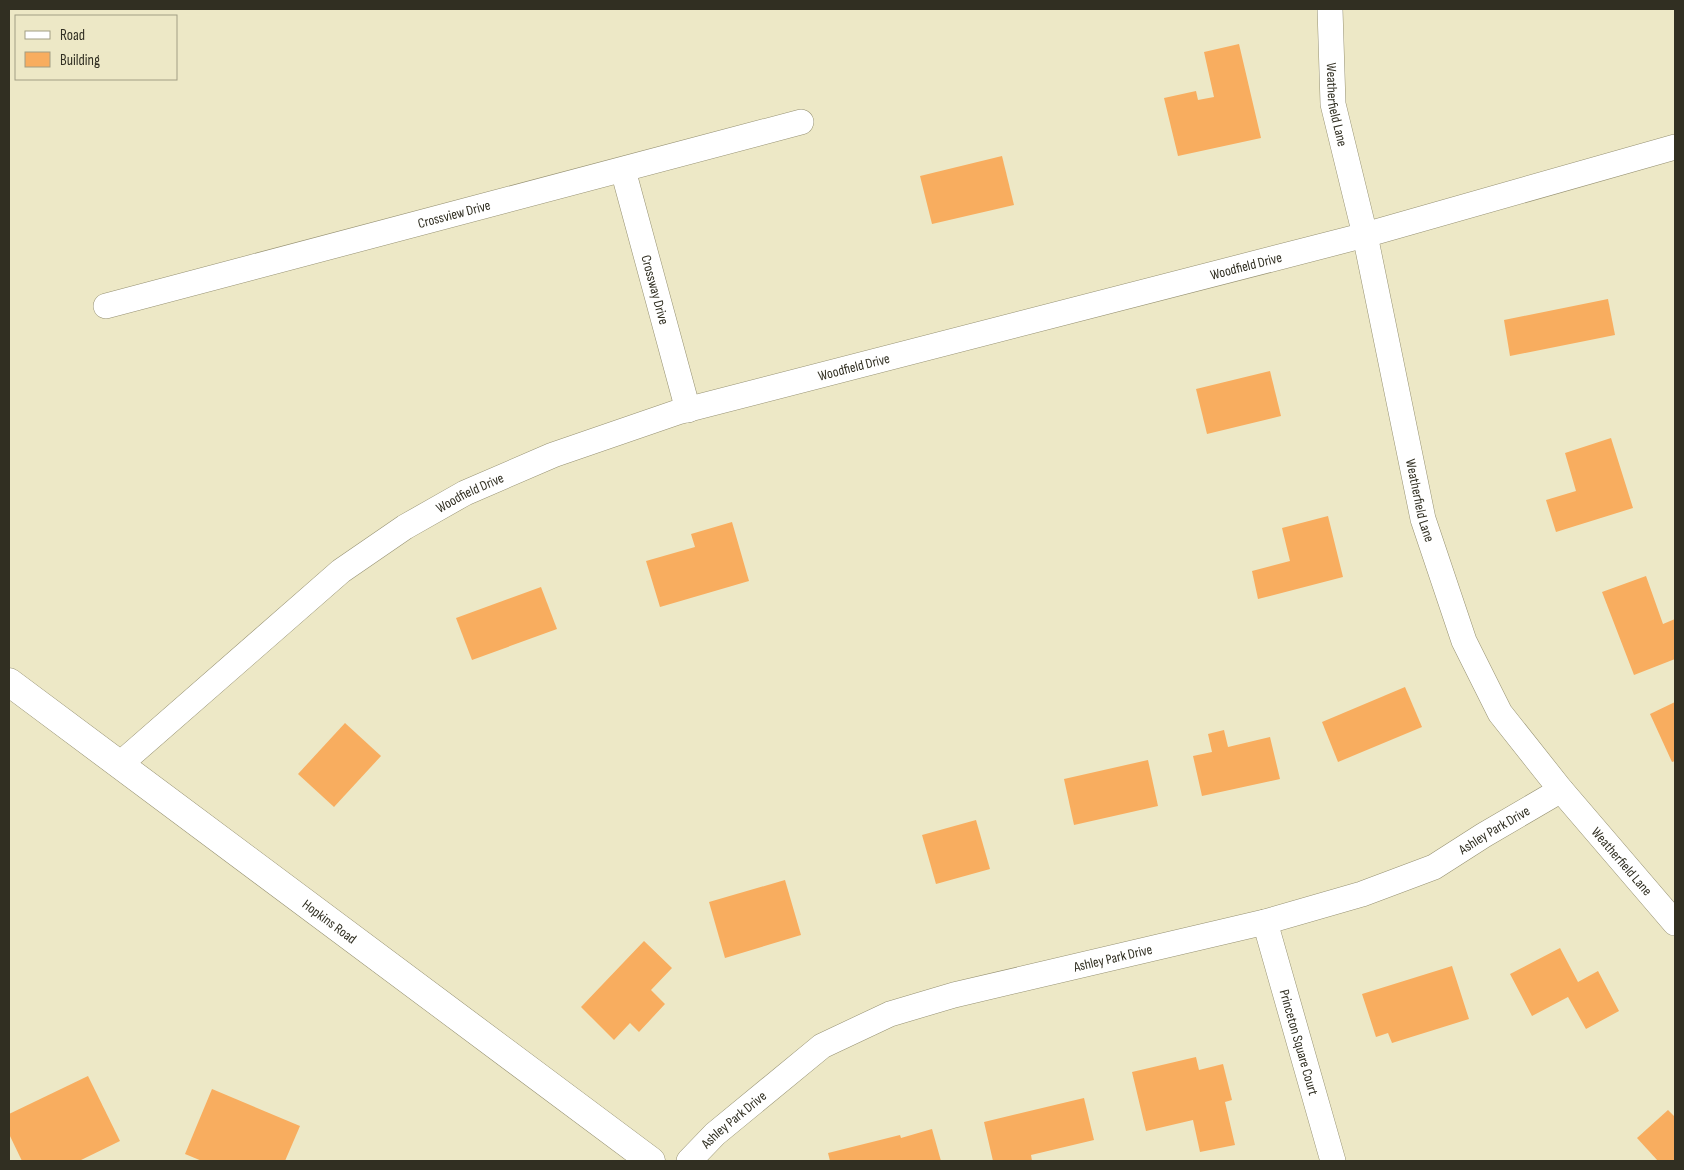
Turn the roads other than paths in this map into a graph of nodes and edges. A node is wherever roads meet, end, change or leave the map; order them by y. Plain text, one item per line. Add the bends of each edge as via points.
1 (1330, 9) edge
2 (802, 122) dead end
3 (1675, 147) edge
4 (623, 170) junction
5 (1365, 235) junction
6 (106, 306) dead end
7 (688, 410) junction
8 (9, 682) edge
9 (119, 765) junction
10 (1561, 790) junction
11 (1265, 922) junction
12 (1675, 923) edge
13 (651, 1161) edge
14 (689, 1161) edge
15 (1333, 1161) edge

1 - 5 street, Weatherfield Lane via 1333,104
2 - 4 street, Crossview Drive
3 - 5 street, Woodfield Drive
4 - 6 street, Crossview Drive
4 - 7 street, Crossway Drive
5 - 7 street, Woodfield Drive
5 - 10 street, Weatherfield Lane via 1423,519 1464,641 1500,713
7 - 9 street, Woodfield Drive via 553,455 465,493 405,527 341,570
8 - 9 main road, Hopkins Road
9 - 13 main road, Hopkins Road
10 - 11 street, Ashley Park Drive via 1434,867 1362,894
10 - 12 street, Weatherfield Lane
11 - 14 street, Ashley Park Drive via 954,995 890,1014 822,1046 716,1134
11 - 15 street, Princeton Square Court

